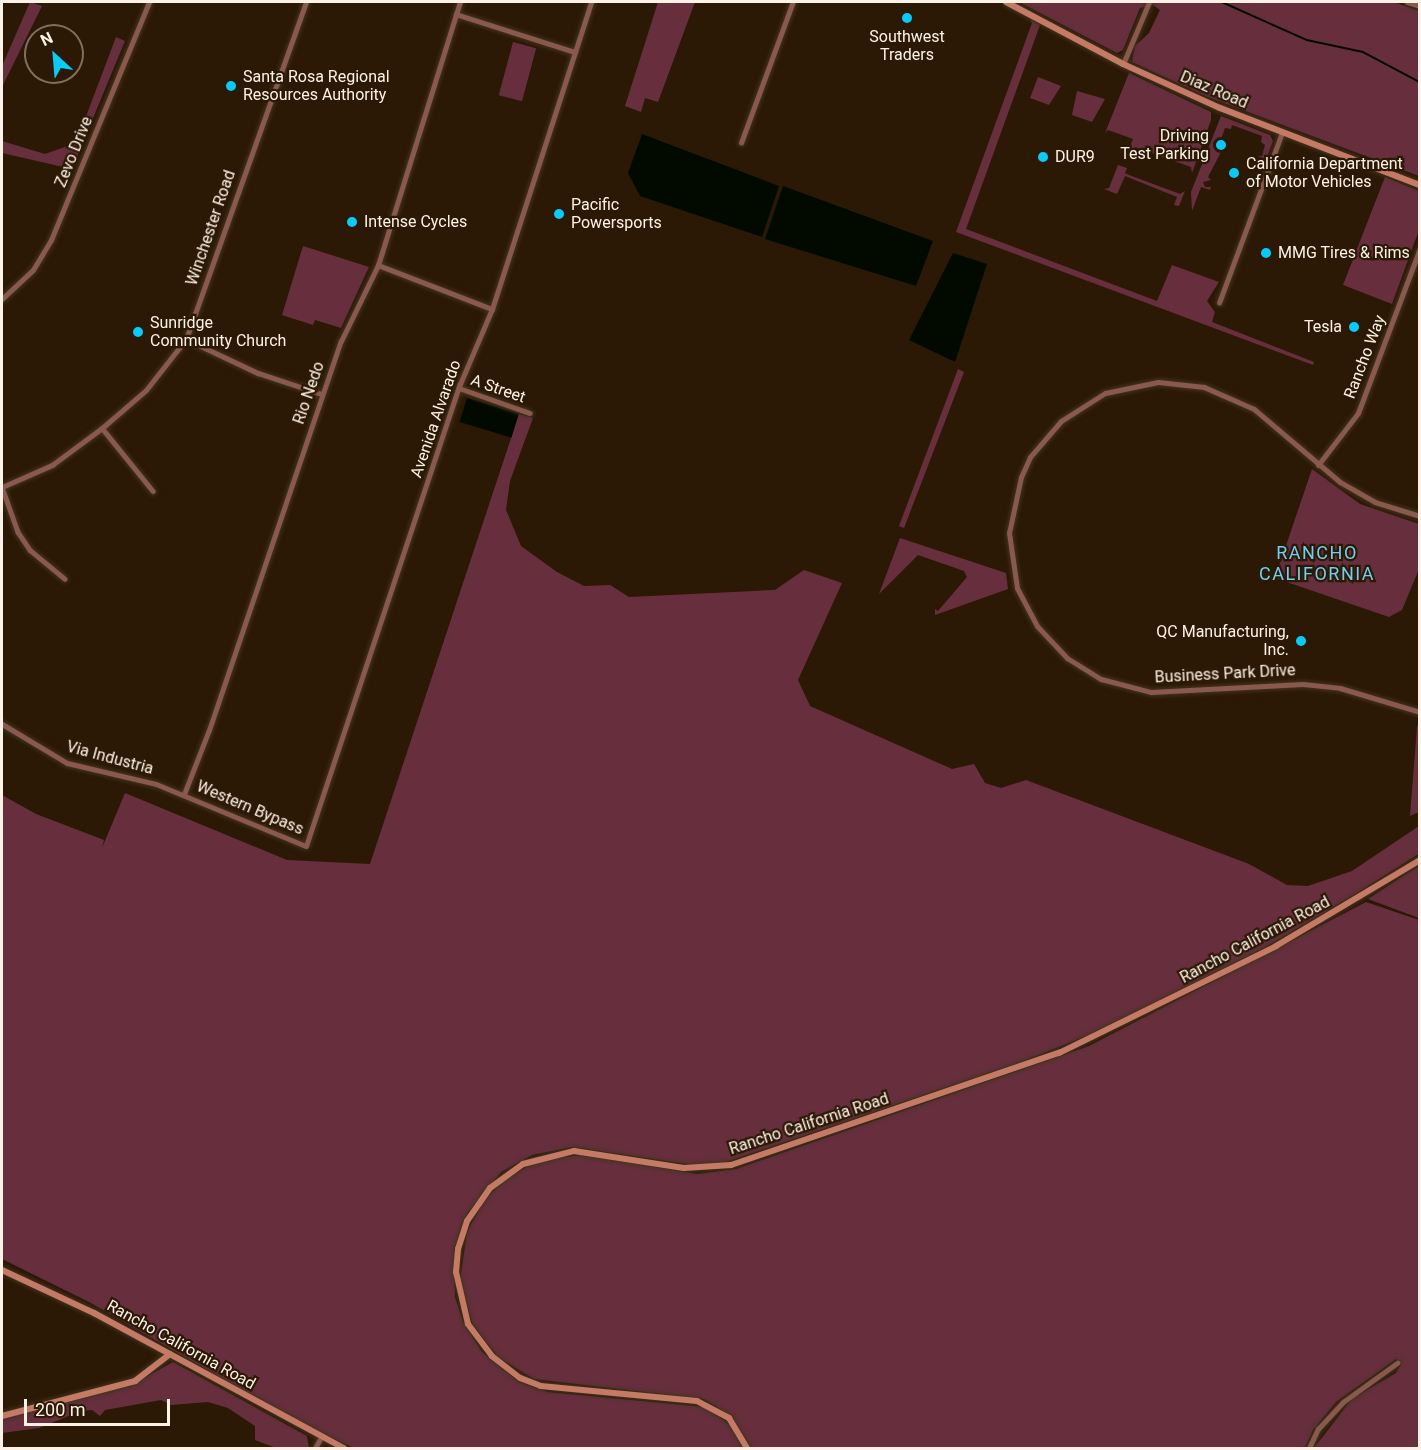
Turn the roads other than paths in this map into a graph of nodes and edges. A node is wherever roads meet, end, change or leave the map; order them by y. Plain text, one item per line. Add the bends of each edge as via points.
1 (149, 2) edge
2 (306, 2) edge
3 (460, 2) edge
4 (591, 2) edge
5 (793, 2) edge
6 (1006, 2) edge
7 (1149, 2) edge
8 (1407, 2) edge
9 (1419, 6) edge
10 (456, 14) junction
11 (575, 52) junction
12 (1123, 64) junction
13 (1282, 133) junction
14 (741, 143) dead end
15 (1419, 185) edge
16 (1419, 248) edge
17 (378, 266) junction
18 (2, 299) edge
19 (1219, 303) dead end
20 (492, 309) junction
21 (186, 339) junction
22 (459, 388) junction
23 (322, 394) junction
24 (530, 413) dead end
25 (102, 428) junction
26 (1318, 465) junction
27 (2, 487) edge
28 (153, 491) dead end
29 (1419, 516) edge
30 (65, 579) dead end
31 (1419, 712) edge
32 (2, 724) edge
33 (184, 794) junction
34 (306, 846) joint
35 (1419, 860) edge
36 (2, 1270) edge
37 (170, 1354) junction
38 (1397, 1363) dead end
39 (2, 1416) edge
40 (320, 1439) junction
41 (315, 1449) edge
42 (344, 1449) edge
43 (747, 1449) edge
44 (1309, 1449) edge

1 - 18 street, Zevo Drive via 51,240 33,270
2 - 21 street, Winchester Road
3 - 10 street, Rio Nedo
4 - 11 street, Avenida Alvarado
5 - 14 street
6 - 12 main road, Diaz Road
7 - 12 street
8 - 9 street
10 - 11 street
10 - 17 street, Rio Nedo
11 - 20 street, Avenida Alvarado
12 - 13 main road, Diaz Road
13 - 15 main road, Diaz Road
13 - 19 street
16 - 26 street, Rancho Way via 1358,413
17 - 20 street
17 - 23 street, Rio Nedo via 341,341
20 - 22 street, Avenida Alvarado
21 - 23 street via 245,367
21 - 25 street, Winchester Road via 146,390
22 - 24 street, A Street
22 - 34 street, Avenida Alvarado
23 - 33 street, Rio Nedo
25 - 27 street, Winchester Road via 52,465
25 - 28 street
26 - 29 street, Business Park Drive via 1375,502
26 - 31 street, Business Park Drive via 1254,409 1224,393 1175,382 1132,385 1105,393 1061,421 1030,457 1021,477 1009,533 1010,561 1018,590 1037,626 1054,647 1086,671 1128,689 1174,692 1233,685 1303,684 1350,690
27 - 30 street via 21,537 38,558
32 - 33 street, Via Industria via 67,763
33 - 34 street, Western Bypass
35 - 43 main road, Rancho California Road via 1276,946 1059,1053 731,1165 684,1168 603,1153 562,1152 523,1164 490,1188 467,1221 456,1272 468,1324 492,1356 520,1378 541,1386 704,1404 729,1418
36 - 37 main road, Rancho California Road
37 - 39 main road via 135,1381
37 - 40 main road, Rancho California Road
38 - 44 street via 1337,1408 1318,1429
40 - 41 street
40 - 42 main road, Rancho California Road

